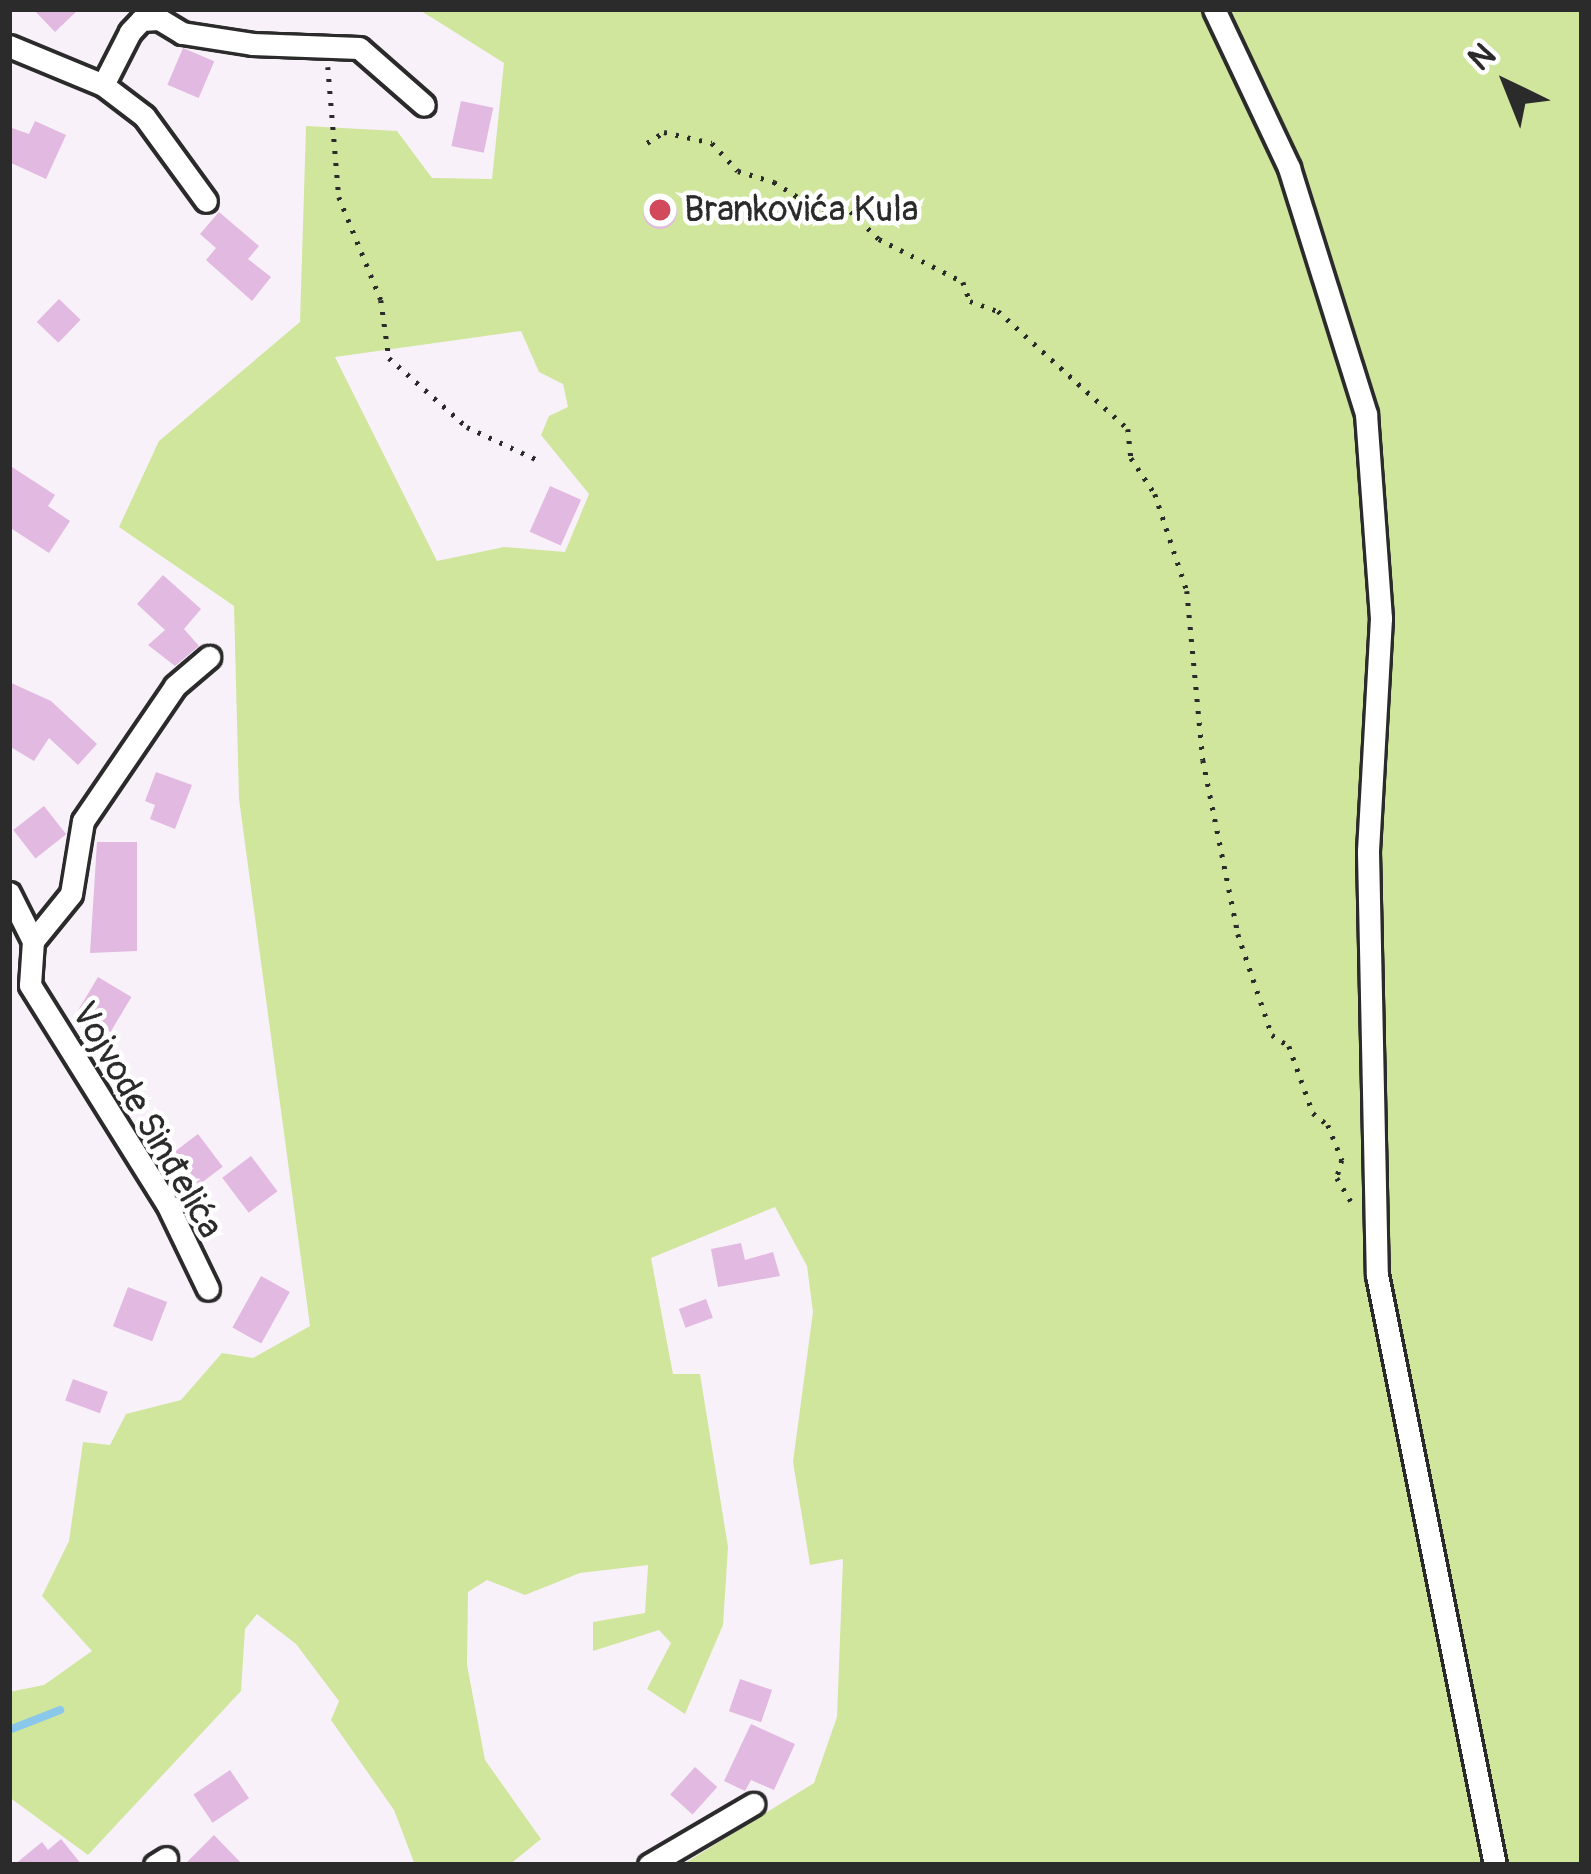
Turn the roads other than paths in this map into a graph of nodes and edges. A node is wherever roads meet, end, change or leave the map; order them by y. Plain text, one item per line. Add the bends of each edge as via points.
1 (1214, 9) edge
2 (9, 46) edge
3 (103, 86) junction
4 (424, 105) dead end
5 (206, 201) dead end
6 (209, 657) dead end
7 (9, 893) edge
8 (33, 941) junction
9 (19, 985) edge
10 (208, 1289) dead end
11 (753, 1804) dead end
12 (649, 1865) edge
13 (1495, 1865) edge

1 - 13 street via 1289,168 1366,414 1381,618 1368,852 1377,1275
2 - 3 street
3 - 4 street via 141,20 159,19 182,33 359,48
3 - 5 street via 144,116
6 - 8 street via 175,686 83,821 71,894
7 - 8 street
8 - 9 street, Vojvode Sinđelića
9 - 10 street, Vojvode Sinđelića via 167,1204
11 - 12 street

